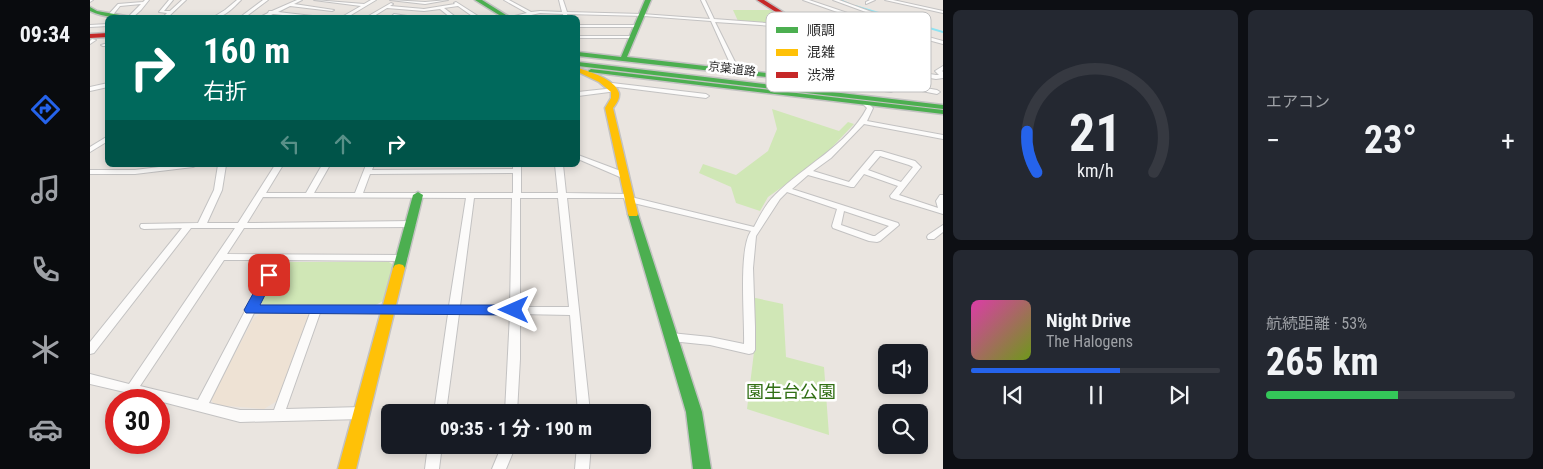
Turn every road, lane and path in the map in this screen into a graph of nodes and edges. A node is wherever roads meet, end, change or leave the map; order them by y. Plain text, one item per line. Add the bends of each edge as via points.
1 (171, 0) edge
2 (184, 0) edge
3 (239, 0) edge
4 (266, 0) edge
5 (300, 0) edge
6 (316, 0) edge
7 (374, 0) edge
8 (392, 0) edge
9 (397, 0) edge
10 (446, 0) edge
11 (452, 0) edge
12 (478, 0) edge
13 (506, 0) edge
14 (561, 0) edge
15 (648, 0) edge
16 (703, 0) edge
17 (760, 0) edge
18 (805, 0) edge
19 (835, 0) edge
20 (872, 0) edge
21 (888, 0) edge
22 (146, 1) edge
23 (346, 3) junction
24 (867, 3) dead end
25 (287, 4) edge
26 (234, 5) junction
27 (242, 5) dead end
28 (250, 5) dead end
29 (258, 5) junction
30 (365, 5) junction
31 (460, 5) junction
32 (386, 7) junction
33 (442, 8) junction
34 (90, 9) edge
35 (404, 9) junction
36 (332, 10) junction
37 (831, 10) junction
38 (170, 12) junction
39 (249, 12) junction
40 (270, 12) junction
41 (783, 12) edge
42 (837, 12) edge
43 (856, 12) edge
44 (869, 12) edge
45 (943, 12) edge
46 (90, 15) edge
47 (110, 15) edge
48 (132, 15) edge
49 (167, 15) edge
50 (219, 15) edge
51 (245, 15) edge
52 (265, 15) edge
53 (299, 15) edge
54 (322, 15) edge
55 (347, 15) edge
56 (372, 15) edge
57 (394, 15) edge
58 (451, 15) edge
59 (475, 15) edge
60 (504, 15) edge
61 (528, 15) edge
62 (566, 15) edge
63 (580, 16) edge
64 (105, 17) edge
65 (105, 18) edge
66 (641, 19) junction
67 (712, 20) junction
68 (105, 21) edge
69 (766, 24) edge
70 (580, 26) edge
71 (97, 35) edge
72 (580, 37) edge
73 (633, 37) junction
74 (580, 54) edge
75 (623, 59) junction
76 (580, 60) edge
77 (580, 64) edge
78 (943, 68) edge
79 (580, 71) edge
80 (737, 72) junction
81 (766, 75) edge
82 (943, 76) edge
83 (766, 78) edge
84 (614, 84) junction
85 (105, 86) edge
86 (766, 86) edge
87 (90, 89) edge
88 (816, 92) edge
89 (917, 92) edge
90 (580, 93) edge
91 (938, 94) edge
92 (706, 96) dead end
93 (865, 104) junction
94 (943, 107) edge
95 (943, 112) edge
96 (863, 122) junction
97 (943, 137) edge
98 (105, 140) edge
99 (90, 150) edge
100 (580, 158) edge
101 (110, 167) edge
102 (177, 167) edge
103 (222, 167) edge
104 (278, 167) edge
105 (325, 167) edge
106 (559, 167) edge
107 (369, 168) edge
108 (420, 168) edge
109 (467, 168) edge
110 (517, 168) edge
111 (90, 172) edge
112 (102, 172) junction
113 (807, 172) junction
114 (863, 172) junction
115 (623, 175) junction
116 (903, 185) junction
117 (785, 189) junction
118 (260, 195) junction
119 (309, 195) junction
120 (358, 195) junction
121 (418, 195) junction
122 (470, 195) junction
123 (517, 195) junction
124 (562, 196) junction
125 (628, 197) junction
126 (943, 197) edge
127 (841, 208) junction
128 (943, 212) edge
129 (202, 224) junction
130 (242, 224) junction
131 (412, 224) junction
132 (189, 225) junction
133 (144, 226) dead end
134 (943, 228) edge
135 (756, 230) junction
136 (931, 237) dead end
137 (221, 257) junction
138 (278, 257) junction
139 (403, 258) junction
140 (251, 310) junction
141 (316, 310) junction
142 (389, 310) junction
143 (455, 310) junction
144 (514, 310) junction
145 (573, 311) junction
146 (671, 337) junction
147 (90, 350) edge
148 (90, 379) edge
149 (132, 389) joint
150 (170, 398) edge
151 (441, 404) edge
152 (511, 404) edge
153 (584, 404) edge
154 (201, 406) junction
155 (362, 413) junction
156 (278, 415) junction
157 (434, 454) edge
158 (505, 454) edge
159 (583, 454) edge
160 (347, 469) edge
161 (432, 469) edge
162 (499, 469) edge
163 (582, 469) edge
164 (702, 469) edge

1 - 38 street via 161,12
2 - 38 street
3 - 26 street
4 - 29 street
5 - 25 street
6 - 23 street
7 - 30 street
8 - 9 street
9 - 10 street via 425,3
9 - 32 street
11 - 31 street
12 - 60 main road
13 - 61 street
14 - 62 street
15 - 66 main road
16 - 67 street
17 - 41 main road
18 - 37 street
19 - 44 street
20 - 24 street
21 - 45 street
22 - 47 street via 119,5
22 - 48 street
23 - 30 street
23 - 36 street
25 - 36 street
25 - 40 street
26 - 27 street
26 - 50 street
28 - 29 street
29 - 39 street
30 - 55 street
31 - 33 street
31 - 59 street
32 - 35 street
32 - 56 street
33 - 35 street
33 - 58 street
34 - 64 main road
35 - 57 street
36 - 54 street
37 - 42 street
37 - 43 street via 845,8
38 - 49 street
39 - 40 street
39 - 51 street
40 - 52 street
40 - 53 street
46 - 65 main road
63 - 66 street
66 - 67 street
66 - 70 street
66 - 73 main road
67 - 69 street
67 - 80 street
68 - 71 street
72 - 73 street
73 - 75 main road
74 - 75 main road
75 - 80 main road
76 - 83 main road, 京葉道路
77 - 86 main road, 京葉道路
78 - 82 street via 938,71
79 - 84 main road
80 - 81 main road
84 - 90 street
84 - 92 street
84 - 93 main road
84 - 115 main road via 616,96 609,108
85 - 87 street
88 - 94 main road, 京葉道路
89 - 91 main road, 京葉道路
93 - 95 main road
93 - 96 street via 870,108
96 - 97 street
96 - 113 street
98 - 99 street
100 - 115 street
101 - 112 street
102 - 112 street
103 - 129 street via 218,190
104 - 118 street
105 - 119 street
106 - 124 street
107 - 108 street
107 - 120 street
108 - 109 street
109 - 110 street
110 - 123 street
111 - 112 street
113 - 114 street via 852,185
113 - 117 street
114 - 116 street
114 - 116 street via 878,153 918,167
115 - 125 main road
116 - 128 street via 894,196
117 - 127 street
117 - 135 street
118 - 119 street
118 - 130 street
119 - 120 street
120 - 121 street
121 - 122 street
121 - 131 main road
122 - 123 street
122 - 143 street
123 - 124 street
123 - 144 street
124 - 125 street
124 - 145 street
125 - 135 street
125 - 146 main road
126 - 128 street via 940,201
127 - 127 street via 850,210 895,225 877,239 872,239 836,226
129 - 130 street
129 - 132 street
130 - 131 street
130 - 137 street
131 - 139 main road
132 - 133 street
132 - 147 street
134 - 136 street
135 - 146 street via 751,240 748,268 749,350
137 - 138 street
137 - 149 street
138 - 139 street
138 - 140 street
139 - 142 main road
140 - 141 street
140 - 154 street
141 - 142 street
141 - 156 street
142 - 143 street
142 - 155 main road
143 - 144 street
143 - 151 street
144 - 145 street
144 - 152 street
145 - 153 street
146 - 164 main road via 694,412
148 - 149 street
150 - 154 street
154 - 156 street via 240,416
155 - 156 street
155 - 160 main road
157 - 161 street
158 - 162 street
159 - 163 street

